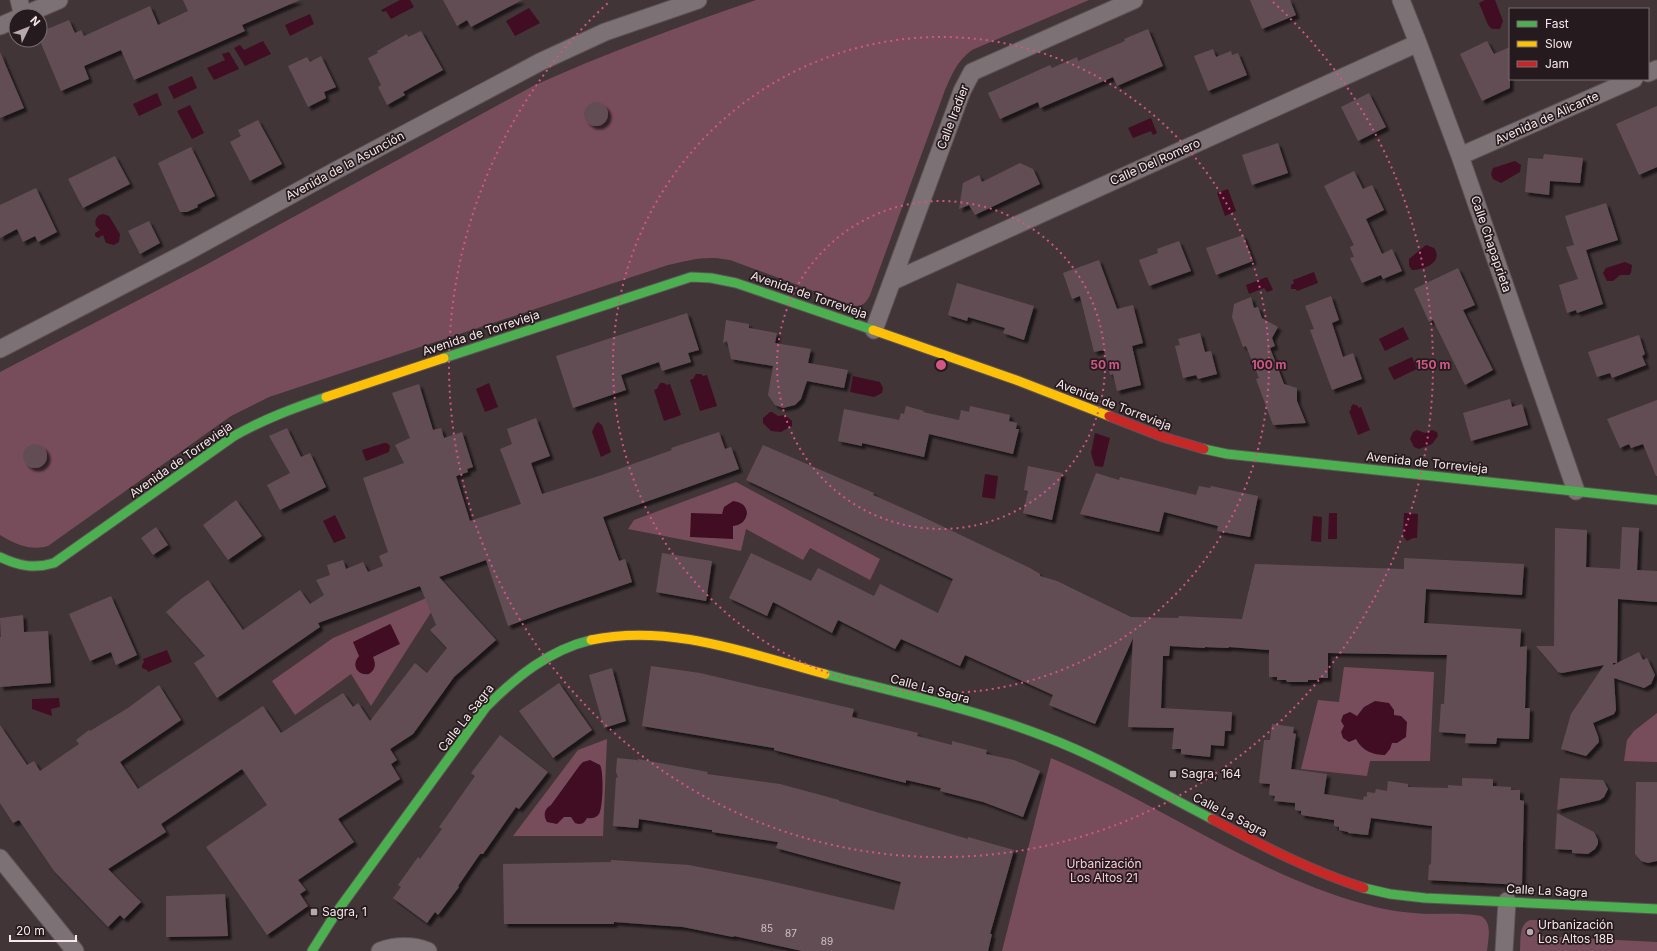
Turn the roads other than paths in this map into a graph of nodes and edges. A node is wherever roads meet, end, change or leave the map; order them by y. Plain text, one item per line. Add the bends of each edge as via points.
1 (59, 0) edge
2 (698, 0) edge
3 (1134, 0) edge
4 (1400, 0) edge
5 (40, 8) edge
6 (1418, 43) junction
7 (1632, 80) edge
8 (1460, 156) junction
9 (892, 281) junction
10 (874, 330) junction
11 (0, 350) edge
12 (1576, 491) junction
13 (1657, 500) edge
14 (0, 557) edge
15 (0, 858) edge
16 (1507, 901) junction
17 (1657, 909) edge
18 (75, 951) edge
19 (312, 951) edge
20 (380, 951) edge
21 (428, 951) edge
22 (1504, 951) edge

1 - 5 street
2 - 11 street, Avenida de la Asunción via 605,32 540,62
3 - 9 street, Calle Iradier via 972,72 962,91
4 - 6 street, Calle Chapaprieta
6 - 8 street, Calle Chapaprieta
6 - 9 street, Calle Del Romero
7 - 8 street, Avenida de Alicante
8 - 12 street, Calle Chapaprieta
9 - 10 street, Calle Iradier
10 - 12 street, Avenida de Torrevieja via 1190,446 1227,454
10 - 14 street, Avenida de Torrevieja via 722,278 690,278 260,421 234,436 54,563 39,568 29,567
12 - 13 street, Avenida de Torrevieja
15 - 18 street
16 - 17 street, Calle La Sagra
16 - 19 street, Calle La Sagra via 1389,894 1352,884 1266,847 1079,750 1026,729 960,709 712,645 667,637 636,635 583,642 531,666 505,687 486,708 336,913
16 - 22 street
20 - 21 street via 410,946

